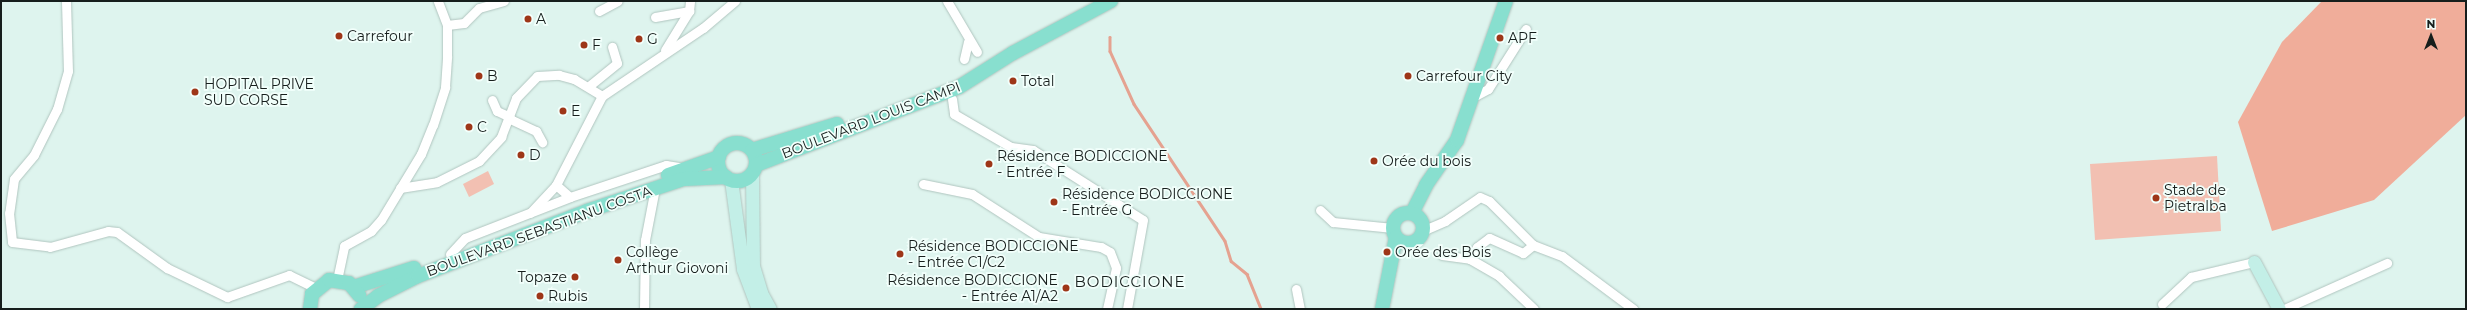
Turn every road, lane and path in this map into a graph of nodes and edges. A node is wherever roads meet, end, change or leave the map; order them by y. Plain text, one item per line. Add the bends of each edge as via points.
1 (66, 1) edge
2 (438, 1) edge
3 (504, 1) edge
4 (618, 1) edge
5 (690, 1) edge
6 (734, 1) edge
7 (947, 1) edge
8 (1092, 1) edge
9 (1111, 1) edge
10 (1506, 1) edge
11 (599, 11) dead end
12 (689, 11) junction
13 (655, 17) dead end
14 (447, 26) junction
15 (1526, 29) dead end
16 (968, 41) junction
17 (612, 47) dead end
18 (664, 52) junction
19 (978, 52) dead end
20 (964, 59) dead end
21 (589, 86) junction
22 (602, 96) junction
23 (1473, 97) junction
24 (952, 99) dead end
25 (492, 100) dead end
26 (510, 118) junction
27 (542, 142) dead end
28 (752, 150) junction
29 (719, 156) junction
30 (688, 168) junction
31 (754, 169) junction
32 (728, 178) junction
33 (923, 184) dead end
34 (556, 185) junction
35 (400, 188) junction
36 (655, 188) junction
37 (570, 197) junction
38 (1320, 210) dead end
39 (530, 213) junction
40 (1412, 213) junction
41 (1422, 231) junction
42 (1400, 236) junction
43 (1533, 245) junction
44 (450, 254) junction
45 (1442, 255) dead end
46 (1470, 259) junction
47 (2254, 262) joint
48 (2387, 263) dead end
49 (337, 280) junction
50 (354, 287) junction
51 (316, 288) junction
52 (1296, 289) dead end
53 (2162, 304) dead end
54 (307, 306) edge
55 (361, 309) edge
56 (644, 309) edge
57 (758, 309) edge
58 (770, 309) edge
59 (1107, 309) edge
60 (1127, 309) edge
61 (1300, 309) edge
62 (1382, 309) edge
63 (1389, 309) edge
64 (1534, 309) edge
65 (1633, 309) edge
66 (2279, 309) edge
67 (2284, 309) edge

1 - 51 street via 68,71 57,109 34,155 14,179 9,213 12,242 50,247 108,231 117,232 167,268 227,297 289,275
2 - 14 street
3 - 14 street via 479,8 464,23
4 - 11 street
5 - 12 street
6 - 18 street via 703,28
7 - 16 street
8 - 28 main road, BOULEVARD LOUIS CAMPI via 954,79 848,121
9 - 31 main road, BOULEVARD LOUIS CAMPI via 959,87
10 - 23 main road
12 - 13 street
12 - 18 street
14 - 35 street via 445,87 421,154
15 - 23 street via 1488,89
16 - 19 street
16 - 20 street
17 - 21 street via 617,63
18 - 22 street
21 - 22 street
21 - 26 street via 559,74 537,76 516,98
22 - 34 street
23 - 40 main road via 1457,140 1426,185
24 - 60 street via 954,114 1011,147 1033,150 1143,220
25 - 26 street via 498,111
26 - 27 street via 536,131
26 - 35 street via 501,137 478,161 437,182
28 - 29 main road via 735,143 724,148
28 - 31 main road
29 - 30 main road, BOULEVARD SEBASTIANU COSTA
29 - 32 main road via 719,168
30 - 37 street via 666,165
30 - 44 main road, BOULEVARD SEBASTIANU COSTA
31 - 32 main road via 743,180
31 - 58 main road via 753,266 761,293
32 - 36 main road, BOULEVARD SEBASTIANU COSTA via 684,180
32 - 57 main road via 737,200 743,269
33 - 59 street via 947,186 972,194 1039,237 1101,247 1110,252 1116,268
34 - 37 street
34 - 39 street
35 - 49 street via 371,231 344,246
36 - 55 main road, BOULEVARD SEBASTIANU COSTA via 418,276 378,296
36 - 56 street via 645,240
37 - 39 street
38 - 42 street via 1334,222
39 - 44 street via 465,238
40 - 41 main road via 1422,222
40 - 42 main road via 1399,216
41 - 42 main road
41 - 43 street via 1445,221 1480,197 1489,201
42 - 62 main road
42 - 63 main road
43 - 46 street via 1523,253 1489,238 1477,247
43 - 65 street via 1562,256
44 - 50 main road, BOULEVARD SEBASTIANU COSTA
45 - 46 street
46 - 64 street via 1499,276
47 - 53 street via 2191,277
47 - 66 main road
48 - 67 street
49 - 50 main road
49 - 51 main road
50 - 55 main road
51 - 54 main road
52 - 61 street

